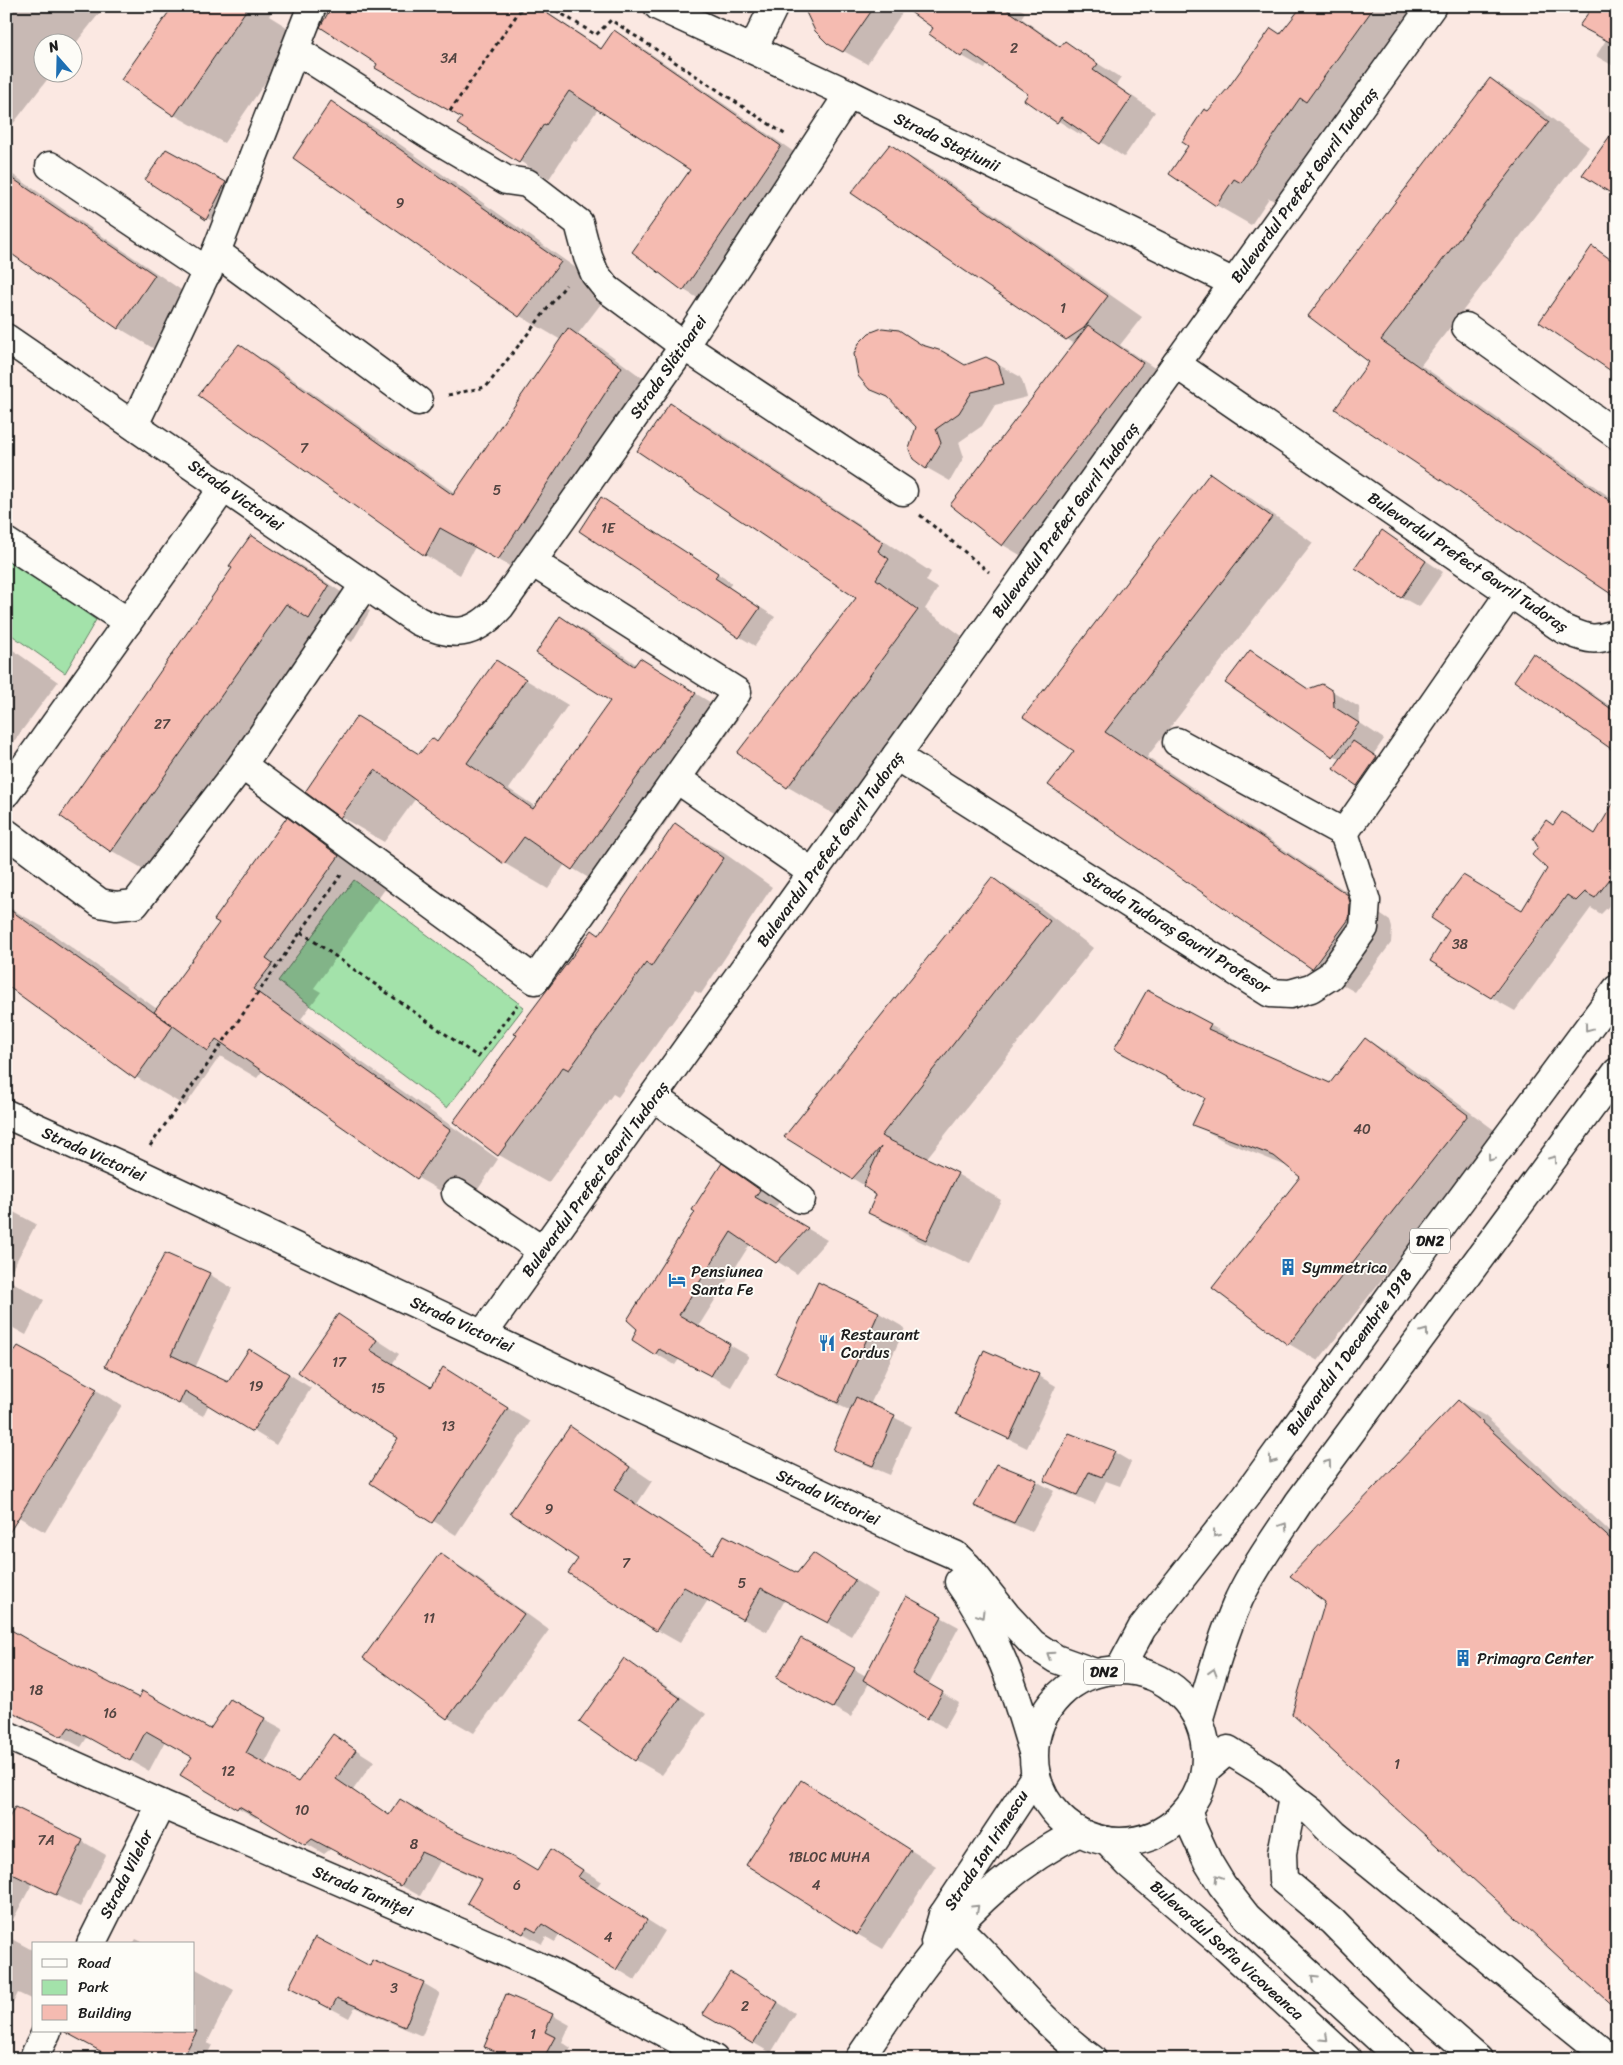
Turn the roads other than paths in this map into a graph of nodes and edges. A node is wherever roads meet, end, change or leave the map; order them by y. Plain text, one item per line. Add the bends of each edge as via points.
1 (312, 6) edge
2 (658, 6) edge
3 (774, 6) edge
4 (1432, 6) edge
5 (296, 50) junction
6 (753, 50) junction
7 (849, 94) junction
8 (50, 166) dead end
9 (212, 262) junction
10 (1234, 283) junction
11 (1466, 327) dead end
12 (6, 338) edge
13 (684, 346) junction
14 (1176, 364) junction
15 (418, 401) road end
16 (134, 425) junction
17 (1617, 434) edge
18 (224, 487) junction
19 (903, 491) road end
20 (6, 542) edge
21 (532, 562) junction
22 (364, 584) junction
23 (1510, 593) junction
24 (128, 622) junction
25 (473, 629) joint
26 (1617, 633) edge
27 (1177, 742) dead end
28 (896, 756) junction
29 (242, 765) junction
30 (677, 778) junction
31 (6, 793) edge
32 (6, 833) edge
33 (1344, 833) junction
34 (813, 874) junction
35 (1617, 989) edge
36 (1617, 1072) edge
37 (653, 1097) junction
38 (6, 1114) edge
39 (456, 1193) dead end
40 (801, 1199) dead end
41 (543, 1252) junction
42 (483, 1334) junction
43 (916, 1538) junction
44 (1107, 1671) junction
45 (1199, 1718) junction
46 (6, 1735) edge
47 (1035, 1763) junction
48 (1206, 1769) junction
49 (1293, 1798) junction
50 (161, 1804) junction
51 (1188, 1811) junction
52 (1079, 1832) junction
53 (1107, 1842) junction
54 (950, 1921) junction
55 (92, 1942) edge
56 (46, 2032) edge
57 (33, 2059) edge
58 (714, 2059) edge
59 (859, 2059) edge
60 (1092, 2059) edge
61 (1347, 2059) edge
62 (1401, 2059) edge
63 (1478, 2059) edge
64 (1611, 2059) edge

1 - 5 street
2 - 6 street, Strada Stațiunii
3 - 6 street
4 - 10 street, Bulevardul Prefect Gavril Tudoraș
5 - 9 street
5 - 13 street via 506,180 527,183 579,222 595,274 607,288
6 - 7 street, Strada Stațiunii
7 - 10 street, Strada Stațiunii
7 - 13 street, Strada Slătioarei
8 - 9 street
9 - 15 street
9 - 16 street
10 - 14 street, Bulevardul Prefect Gavril Tudoraș
11 - 17 street
12 - 16 street, Strada Victoriei
13 - 19 street
13 - 21 street, Strada Slătioarei
14 - 23 street, Bulevardul Prefect Gavril Tudoraș
14 - 28 street, Bulevardul Prefect Gavril Tudoraș
16 - 18 street, Strada Victoriei
18 - 22 street, Strada Victoriei
18 - 24 street
20 - 24 street
21 - 25 street, Strada Slătioarei via 488,620
21 - 30 street via 738,692
22 - 25 street, Strada Victoriei via 436,630 457,633
22 - 29 street
23 - 26 street, Bulevardul Prefect Gavril Tudoraș via 1563,629 1600,640
23 - 33 street
24 - 31 street
27 - 33 street
28 - 33 street, Strada Tudoraș Gavril Profesor via 1270,992 1290,994 1311,988 1330,976 1364,928 1366,901
28 - 34 street, Bulevardul Prefect Gavril Tudoraș
29 - 30 street via 535,980
29 - 32 street via 135,904 116,906 100,903
30 - 34 street
34 - 37 street, Bulevardul Prefect Gavril Tudoraș
35 -> 44 street, Bulevardul 1 Decembrie 1918 / DN2 via 1430,1240 1246,1496
45 -> 36 street via 1240,1598 1264,1556 1300,1502
37 - 40 street
37 - 41 street, Bulevardul Prefect Gavril Tudoraș
38 - 42 street, Strada Victoriei
39 - 41 street
41 - 42 street, Bulevardul Prefect Gavril Tudoraș
42 - 43 street, Strada Victoriei
44 -> 43 street, Strada Victoriei via 1056,1659 1033,1644 955,1556
43 -> 47 street, Strada Victoriei via 954,1576 987,1625 1006,1668
44 - 45 street, DN2 via 1144,1672 1166,1682 1185,1698
44 - 47 street, DN2 via 1072,1684 1053,1702 1039,1724
45 - 48 street, DN2 via 1206,1743
46 - 50 street, Strada Tarniței
47 - 52 street, DN2 via 1044,1798 1058,1817
47 - 54 street, Strada Ion Irimescu
48 - 49 street via 1228,1750 1270,1776
48 - 51 street, DN2
49 - 63 street via 1282,1853 1283,1880 1332,1921 1406,1996
49 - 64 street
50 - 55 street, Strada Vilelor
50 - 58 street, Strada Tarniței via 549,1971
51 - 53 street, DN2 via 1165,1830 1137,1841
62 -> 51 street via 1247,1917 1208,1862
52 - 53 street, DN2
54 -> 52 street, Strada Ion Irimescu via 1050,1846
53 -> 61 street, Bulevardul Sofia Vicoveanca / DN2
54 - 59 street, Strada Ion Irimescu via 931,1956
54 - 60 street via 1004,1978 1073,2045
56 - 57 street

